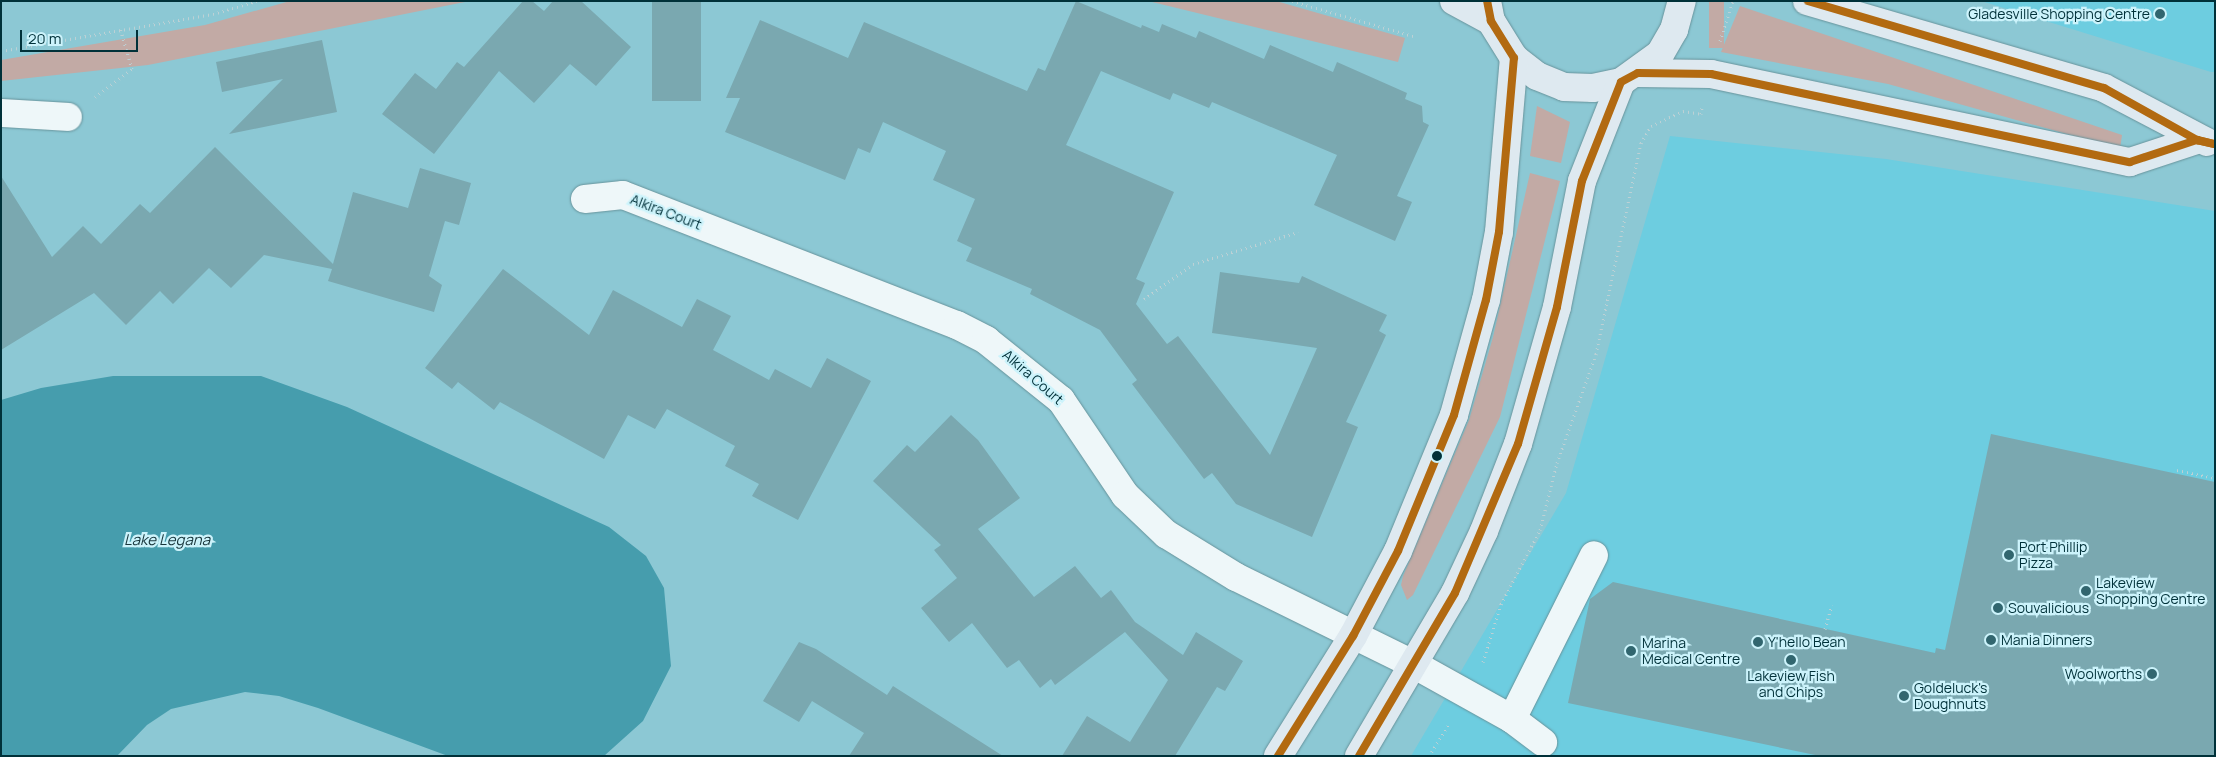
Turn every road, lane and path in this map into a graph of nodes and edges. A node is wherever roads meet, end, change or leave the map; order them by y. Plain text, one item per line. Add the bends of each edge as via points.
1 (257, 1) edge
2 (1292, 1) edge
3 (1454, 1) edge
4 (1682, 1) edge
5 (1733, 1) edge
6 (1807, 1) edge
7 (2050, 6) dead end
8 (1489, 11) edge
9 (2048, 18) dead end
10 (120, 28) junction
11 (1413, 36) dead end
12 (1719, 45) dead end
13 (1, 51) edge
14 (1514, 58) junction
15 (1630, 77) junction
16 (1, 113) edge
17 (1701, 114) dead end
18 (68, 117) joint
19 (2206, 142) edge
20 (585, 199) dead end
21 (1298, 232) dead end
22 (1144, 299) dead end
23 (2177, 470) dead end
24 (2215, 478) edge
25 (1594, 555) dead end
26 (1832, 605) dead end
27 (1825, 628) dead end
28 (1353, 636) junction
29 (1415, 665) junction
30 (1466, 693) junction
31 (1512, 719) junction
32 (1543, 742) dead end
33 (1278, 756) edge
34 (1359, 756) edge
35 (1429, 756) edge

1 - 10 path via 213,14
2 - 11 path
3 - 8 main road
4 - 15 main road via 1674,30 1660,54
5 - 12 path
6 - 19 main road via 2104,88
7 - 9 path
8 - 14 main road
10 - 13 path
10 - 18 path via 132,69
14 - 15 main road via 1537,76 1564,87 1592,88
14 - 28 main road via 1499,232 1484,310 1454,415 1427,484 1398,551
15 - 19 main road via 1711,74 2130,162
15 - 29 main road via 1582,181 1557,307 1518,444 1460,584
16 - 18 street
17 - 30 path via 1682,111 1651,126 1641,143 1596,354 1560,455 1540,530 1506,592 1482,662
20 - 28 street, Alkira Court via 623,196 958,325 986,340 1061,400 1125,495 1159,527 1206,561
21 - 22 path via 1193,264
23 - 24 path
25 - 31 street
26 - 27 path
28 - 29 street, Alkira Court
28 - 33 main road
29 - 30 street, Alkira Court
29 - 34 main road
30 - 31 street, Alkira Court
30 - 35 path
31 - 32 street, Alkira Court

